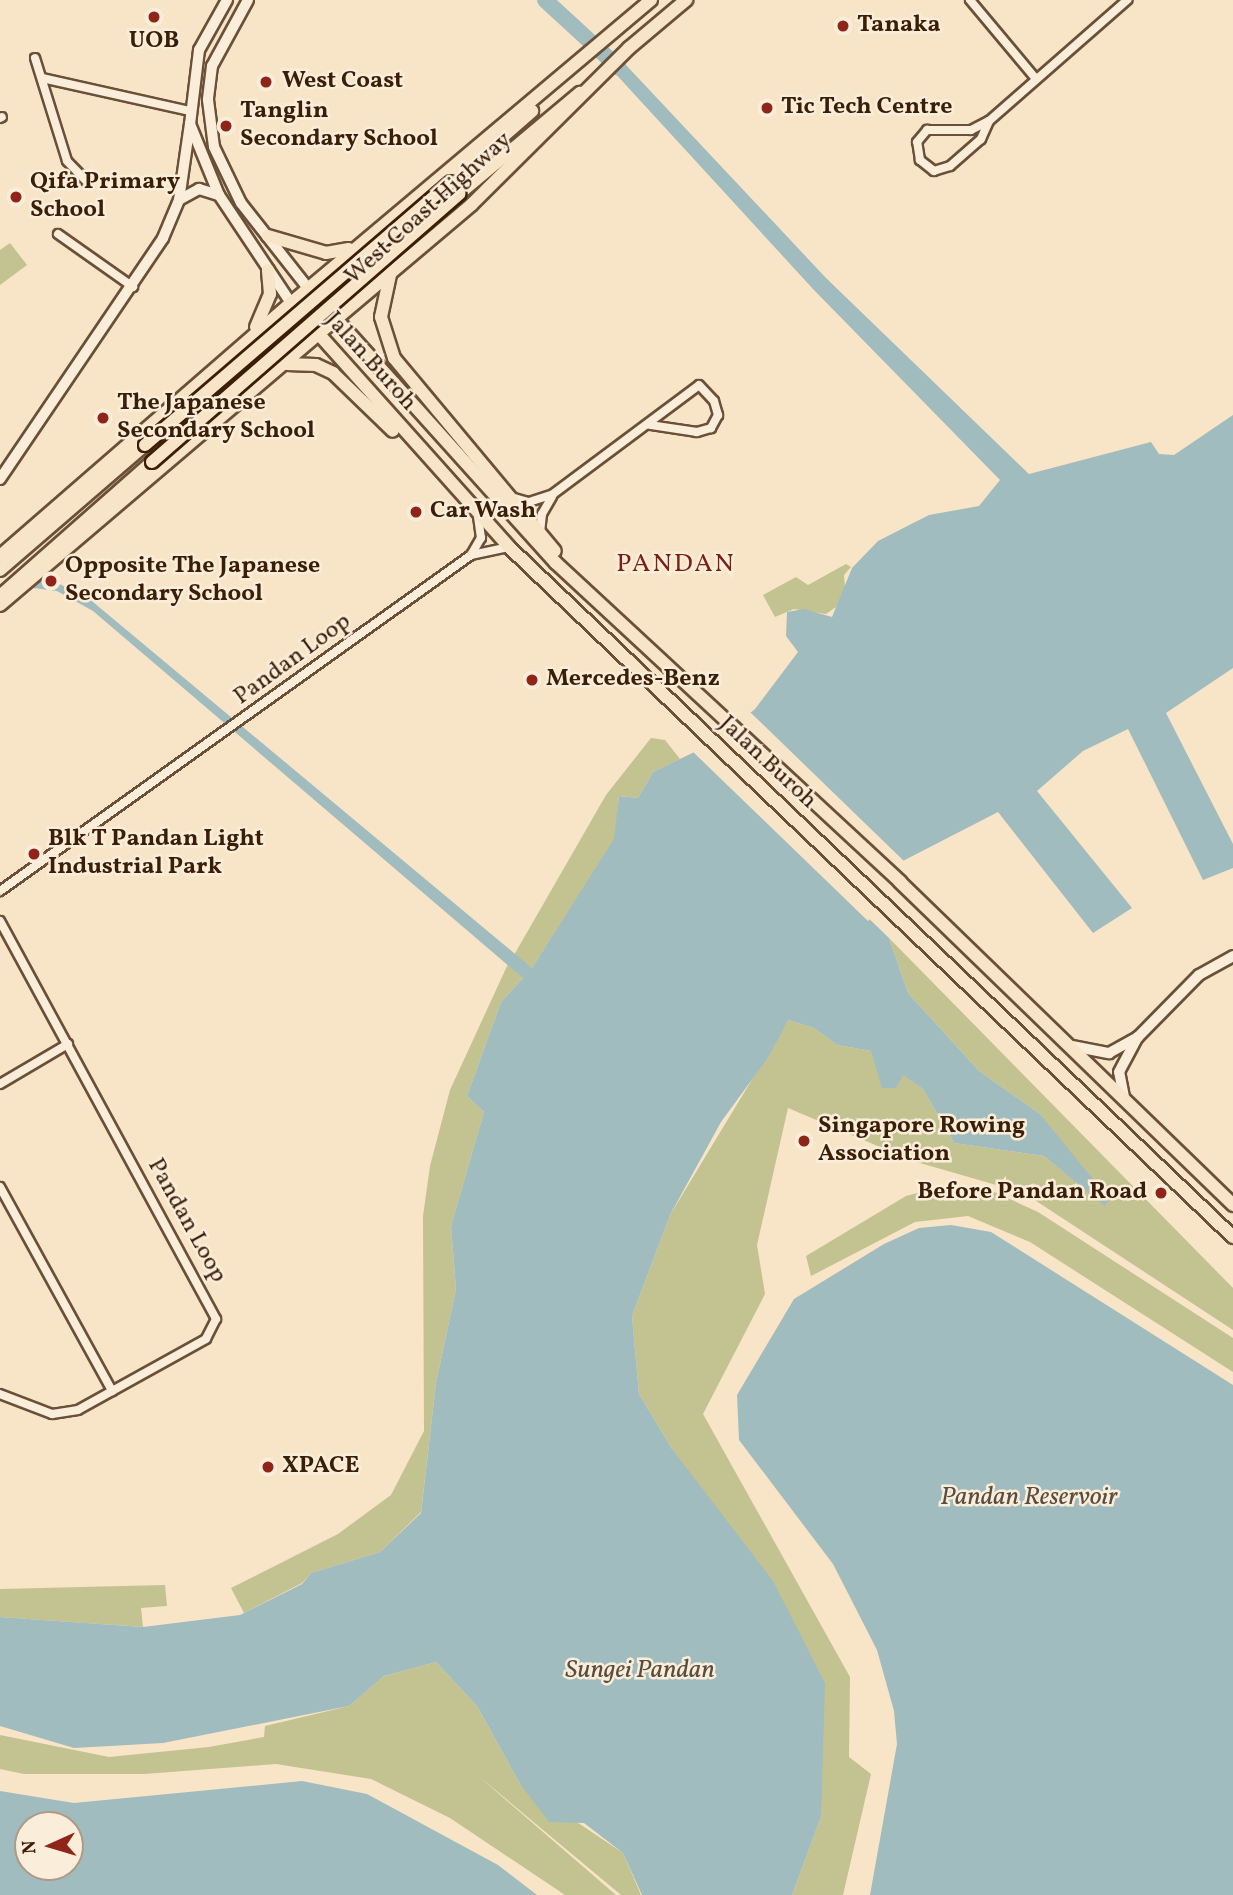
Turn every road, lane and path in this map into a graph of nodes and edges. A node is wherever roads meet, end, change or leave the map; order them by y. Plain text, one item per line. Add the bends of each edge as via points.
1 (227, 0) edge
2 (248, 0) edge
3 (651, 0) edge
4 (686, 0) edge
5 (970, 0) edge
6 (1127, 0) edge
7 (35, 58) dead end
8 (580, 63) junction
9 (42, 78) junction
10 (1037, 79) junction
11 (586, 90) junction
12 (190, 111) junction
13 (989, 121) junction
14 (190, 124) junction
15 (86, 180) dead end
16 (219, 195) junction
17 (179, 200) junction
18 (58, 234) dead end
19 (268, 236) junction
20 (350, 249) junction
21 (268, 271) junction
22 (392, 271) junction
23 (133, 287) junction
24 (308, 288) junction
25 (291, 303) junction
26 (337, 319) junction
27 (316, 336) junction
28 (247, 339) junction
29 (287, 364) junction
30 (650, 425) junction
31 (419, 447) junction
32 (0, 479) edge
33 (553, 494) junction
34 (506, 495) junction
35 (476, 510) junction
36 (540, 533) junction
37 (509, 547) junction
38 (471, 555) junction
39 (0, 556) edge
40 (556, 562) junction
41 (0, 570) edge
42 (0, 596) edge
43 (0, 605) edge
44 (0, 891) edge
45 (0, 921) edge
46 (1233, 956) edge
47 (1138, 1037) junction
48 (1059, 1039) junction
49 (68, 1044) junction
50 (0, 1084) edge
51 (1127, 1104) junction
52 (0, 1187) edge
53 (1233, 1205) edge
54 (1233, 1237) edge
55 (112, 1391) junction
56 (0, 1394) edge

1 - 12 main road via 199,50
2 - 19 main road via 212,66 209,124 221,169
3 - 8 main road, West Coast Highway
4 - 11 main road, West Coast Highway
5 - 10 street
6 - 10 street
7 - 9 street
8 - 20 main road, West Coast Highway
8 - 41 main road, bridge via 451,182
9 - 12 street
9 - 15 street via 67,161
10 - 13 street
11 - 22 main road, West Coast Highway via 472,204
11 - 42 main road, bridge via 565,101
12 - 14 main road
13 - 13 street via 981,139 950,166 934,171 920,160 917,142 927,130 971,130
14 - 16 main road
14 - 17 street
16 - 17 street via 199,189
16 - 21 main road
17 - 23 street
18 - 23 street
19 - 20 main road via 326,253
19 - 24 main road
20 - 24 main road, West Coast Highway
21 - 25 main road
21 - 28 main road via 270,295 262,319
22 - 26 main road, West Coast Highway
22 - 34 main road via 381,317 394,358
23 - 32 street
24 - 25 main road, West Coast Highway
24 - 26 main road, Jalan Buroh
25 - 27 main road, Jalan Buroh
25 - 28 main road, West Coast Highway
26 - 27 main road, West Coast Highway
26 - 40 main road, Jalan Buroh
27 - 29 main road, West Coast Highway
27 - 31 main road, Jalan Buroh
28 - 39 main road, West Coast Highway
29 - 31 main road via 316,365 333,373 402,440
29 - 43 main road, West Coast Highway
30 - 30 street via 699,385 714,401 718,415 711,428 697,432
30 - 33 street
31 - 35 main road, Jalan Buroh
33 - 34 street via 528,502
33 - 36 street via 542,514
34 - 36 main road
35 - 37 main road, Jalan Buroh
35 - 38 street via 482,529
36 - 40 main road via 558,555
37 - 38 street, Pandan Loop
37 - 54 main road, Jalan Buroh
38 - 44 street, Pandan Loop
40 - 48 main road, Jalan Buroh via 900,882
45 - 49 street, Pandan Loop
46 - 47 street via 1199,975
47 - 48 street via 1109,1053 1085,1052
47 - 51 street via 1119,1072
48 - 51 main road, Jalan Buroh
49 - 50 street
49 - 55 street, Pandan Loop via 216,1319 206,1339
51 - 53 main road, Jalan Buroh
52 - 55 street
55 - 56 street, Pandan Loop via 78,1410 52,1414

